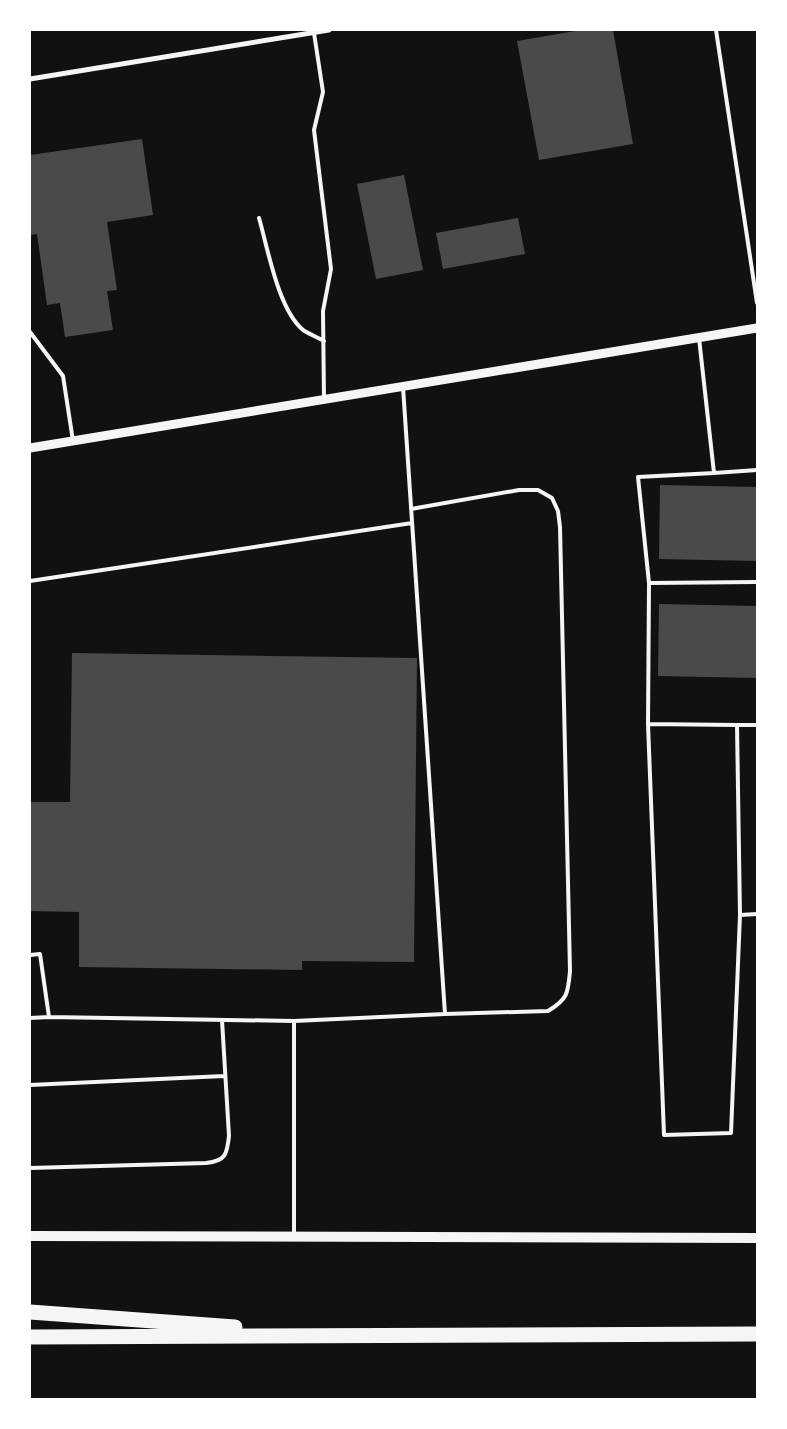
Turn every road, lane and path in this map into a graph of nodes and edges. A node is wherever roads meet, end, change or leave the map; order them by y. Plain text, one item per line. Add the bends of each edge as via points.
1 (329, 30) edge
2 (716, 30) edge
3 (314, 32) junction
4 (30, 79) edge
5 (259, 218) dead end
6 (757, 303) edge
7 (757, 328) edge
8 (30, 332) edge
9 (699, 338) junction
10 (324, 341) junction
11 (403, 387) junction
12 (324, 400) junction
13 (73, 441) junction
14 (30, 448) edge
15 (757, 470) edge
16 (714, 473) junction
17 (411, 510) junction
18 (412, 523) junction
19 (30, 581) edge
20 (757, 582) edge
21 (649, 583) junction
22 (648, 724) junction
23 (737, 725) junction
24 (757, 725) edge
25 (757, 914) edge
26 (740, 915) junction
27 (30, 955) edge
28 (445, 1014) junction
29 (49, 1017) junction
30 (30, 1018) edge
31 (222, 1020) junction
32 (294, 1021) junction
33 (224, 1076) junction
34 (30, 1085) edge
35 (30, 1168) edge
36 (30, 1236) edge
37 (294, 1236) junction
38 (757, 1238) edge
39 (30, 1312) edge
40 (757, 1334) edge
41 (346, 1336) junction
42 (30, 1337) edge

1 - 3 street
2 - 6 lane
3 - 4 street
3 - 10 lane via 323,92 314,130 331,269 324,311
5 - 10 lane via 286,306 303,330
7 - 9 street
8 - 13 lane via 63,376
9 - 11 street
9 - 16 lane
10 - 12 lane
11 - 12 street
11 - 17 lane
12 - 13 street
13 - 14 street
15 - 16 lane
16 - 21 lane via 638,478
17 - 18 lane
17 - 28 lane via 519,490 538,490 552,498 560,527 568,991 560,1004 548,1011
18 - 19 lane
18 - 28 lane
20 - 21 lane
21 - 22 lane
22 - 23 lane
22 - 26 lane via 664,1135 731,1133
23 - 24 lane
23 - 26 lane
25 - 26 lane
27 - 29 lane via 40,954
28 - 32 lane
29 - 30 lane
29 - 31 lane
31 - 32 lane
31 - 33 lane
32 - 37 lane
33 - 34 lane
33 - 35 lane via 228,1148 223,1158 216,1162
36 - 37 main road
37 - 38 main road
39 - 41 highway
40 - 41 highway
41 - 42 highway

